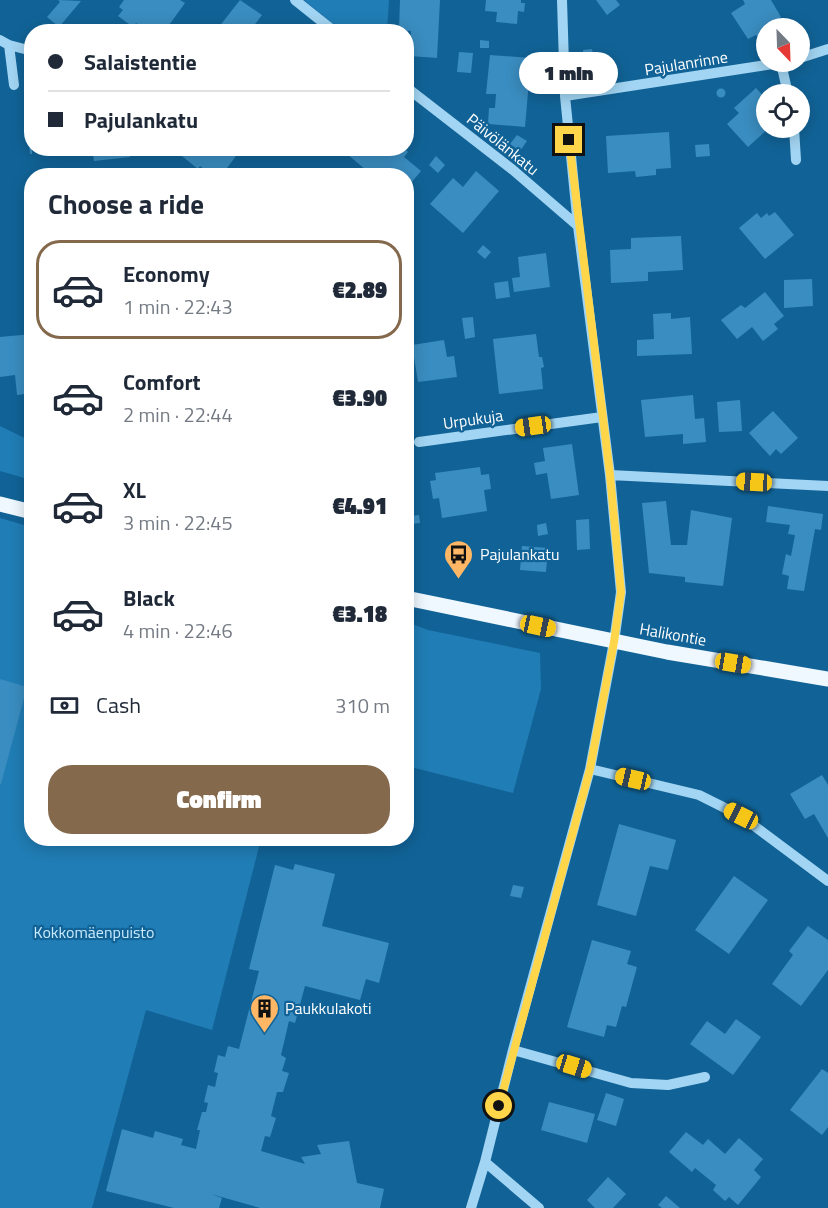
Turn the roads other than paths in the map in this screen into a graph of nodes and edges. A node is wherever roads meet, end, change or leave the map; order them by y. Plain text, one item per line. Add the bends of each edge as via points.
1 (295, 0) edge
2 (562, 0) edge
3 (325, 24) edge
4 (4, 43) edge
5 (24, 49) edge
6 (828, 49) edge
7 (810, 54) edge
8 (756, 66) edge
9 (14, 85) dead end
10 (414, 93) edge
11 (565, 96) junction
12 (795, 138) edge
13 (796, 160) dead end
14 (579, 226) junction
15 (602, 417) junction
16 (418, 442) dead end
17 (610, 475) junction
18 (828, 486) edge
19 (0, 504) edge
20 (24, 510) edge
21 (414, 600) edge
22 (614, 642) junction
23 (828, 679) edge
24 (590, 769) junction
25 (828, 881) edge
26 (513, 1050) junction
27 (705, 1077) dead end
28 (485, 1162) junction
29 (471, 1208) edge
30 (539, 1208) edge

1 - 3 street
2 - 11 street
4 - 5 street
4 - 9 street
6 - 7 street
8 - 11 street, Pajulanrinne
10 - 14 street, Päivölänkatu
11 - 14 street
12 - 13 street
14 - 15 street
15 - 16 street, Urpukuja
15 - 17 street
17 - 18 street
17 - 22 street via 621,592
19 - 20 main road
21 - 22 main road, Halikontie
22 - 23 main road, Halikontie
22 - 24 street
24 - 25 street via 699,795 741,816
24 - 26 street
26 - 27 street via 631,1083 668,1085
26 - 28 street
28 - 29 street
28 - 30 street

